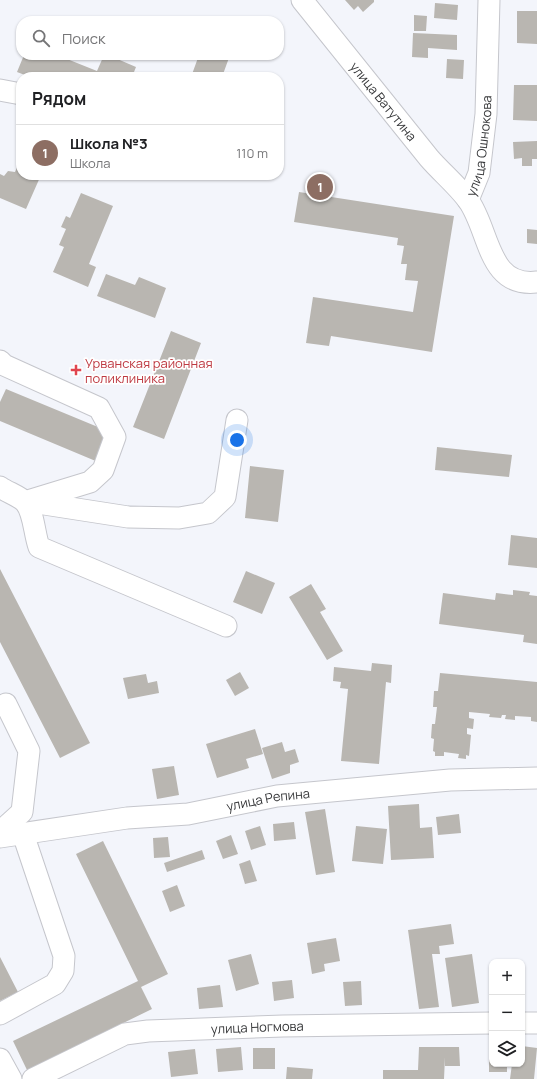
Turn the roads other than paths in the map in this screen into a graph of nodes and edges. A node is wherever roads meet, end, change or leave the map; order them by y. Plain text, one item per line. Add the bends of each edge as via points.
1 (302, 0) edge
2 (489, 0) edge
3 (0, 90) edge
4 (16, 93) edge
5 (468, 200) junction
6 (537, 282) edge
7 (0, 361) edge
8 (237, 420) dead end
9 (0, 487) edge
10 (25, 502) junction
11 (226, 626) dead end
12 (6, 704) dead end
13 (537, 778) edge
14 (0, 832) edge
15 (23, 834) junction
16 (0, 837) edge
17 (0, 1014) edge
18 (525, 1023) edge
19 (537, 1023) edge
20 (489, 1024) edge
21 (0, 1058) edge
22 (11, 1079) edge
23 (33, 1079) edge

1 - 5 street, улица Ватутина via 440,171
2 - 5 street, улица Ошнокова via 486,114 479,173
3 - 4 street
5 - 6 street, улица Ошнокова via 498,267 510,278 525,284
7 - 10 street via 4,366 99,408 115,437 103,470 90,482
8 - 10 street via 225,497 208,512 179,518 128,517
9 - 10 street
10 - 11 street via 32,515 34,534 39,547
12 - 14 street via 29,750 22,812
13 - 15 street, улица Репина via 450,780 278,796 188,814 127,818
15 - 16 street, улица Репина
15 - 17 street via 64,956 63,971 55,984
18 - 19 street
20 - 23 street, улица Ногмова via 283,1026 148,1031 125,1034
21 - 22 street

